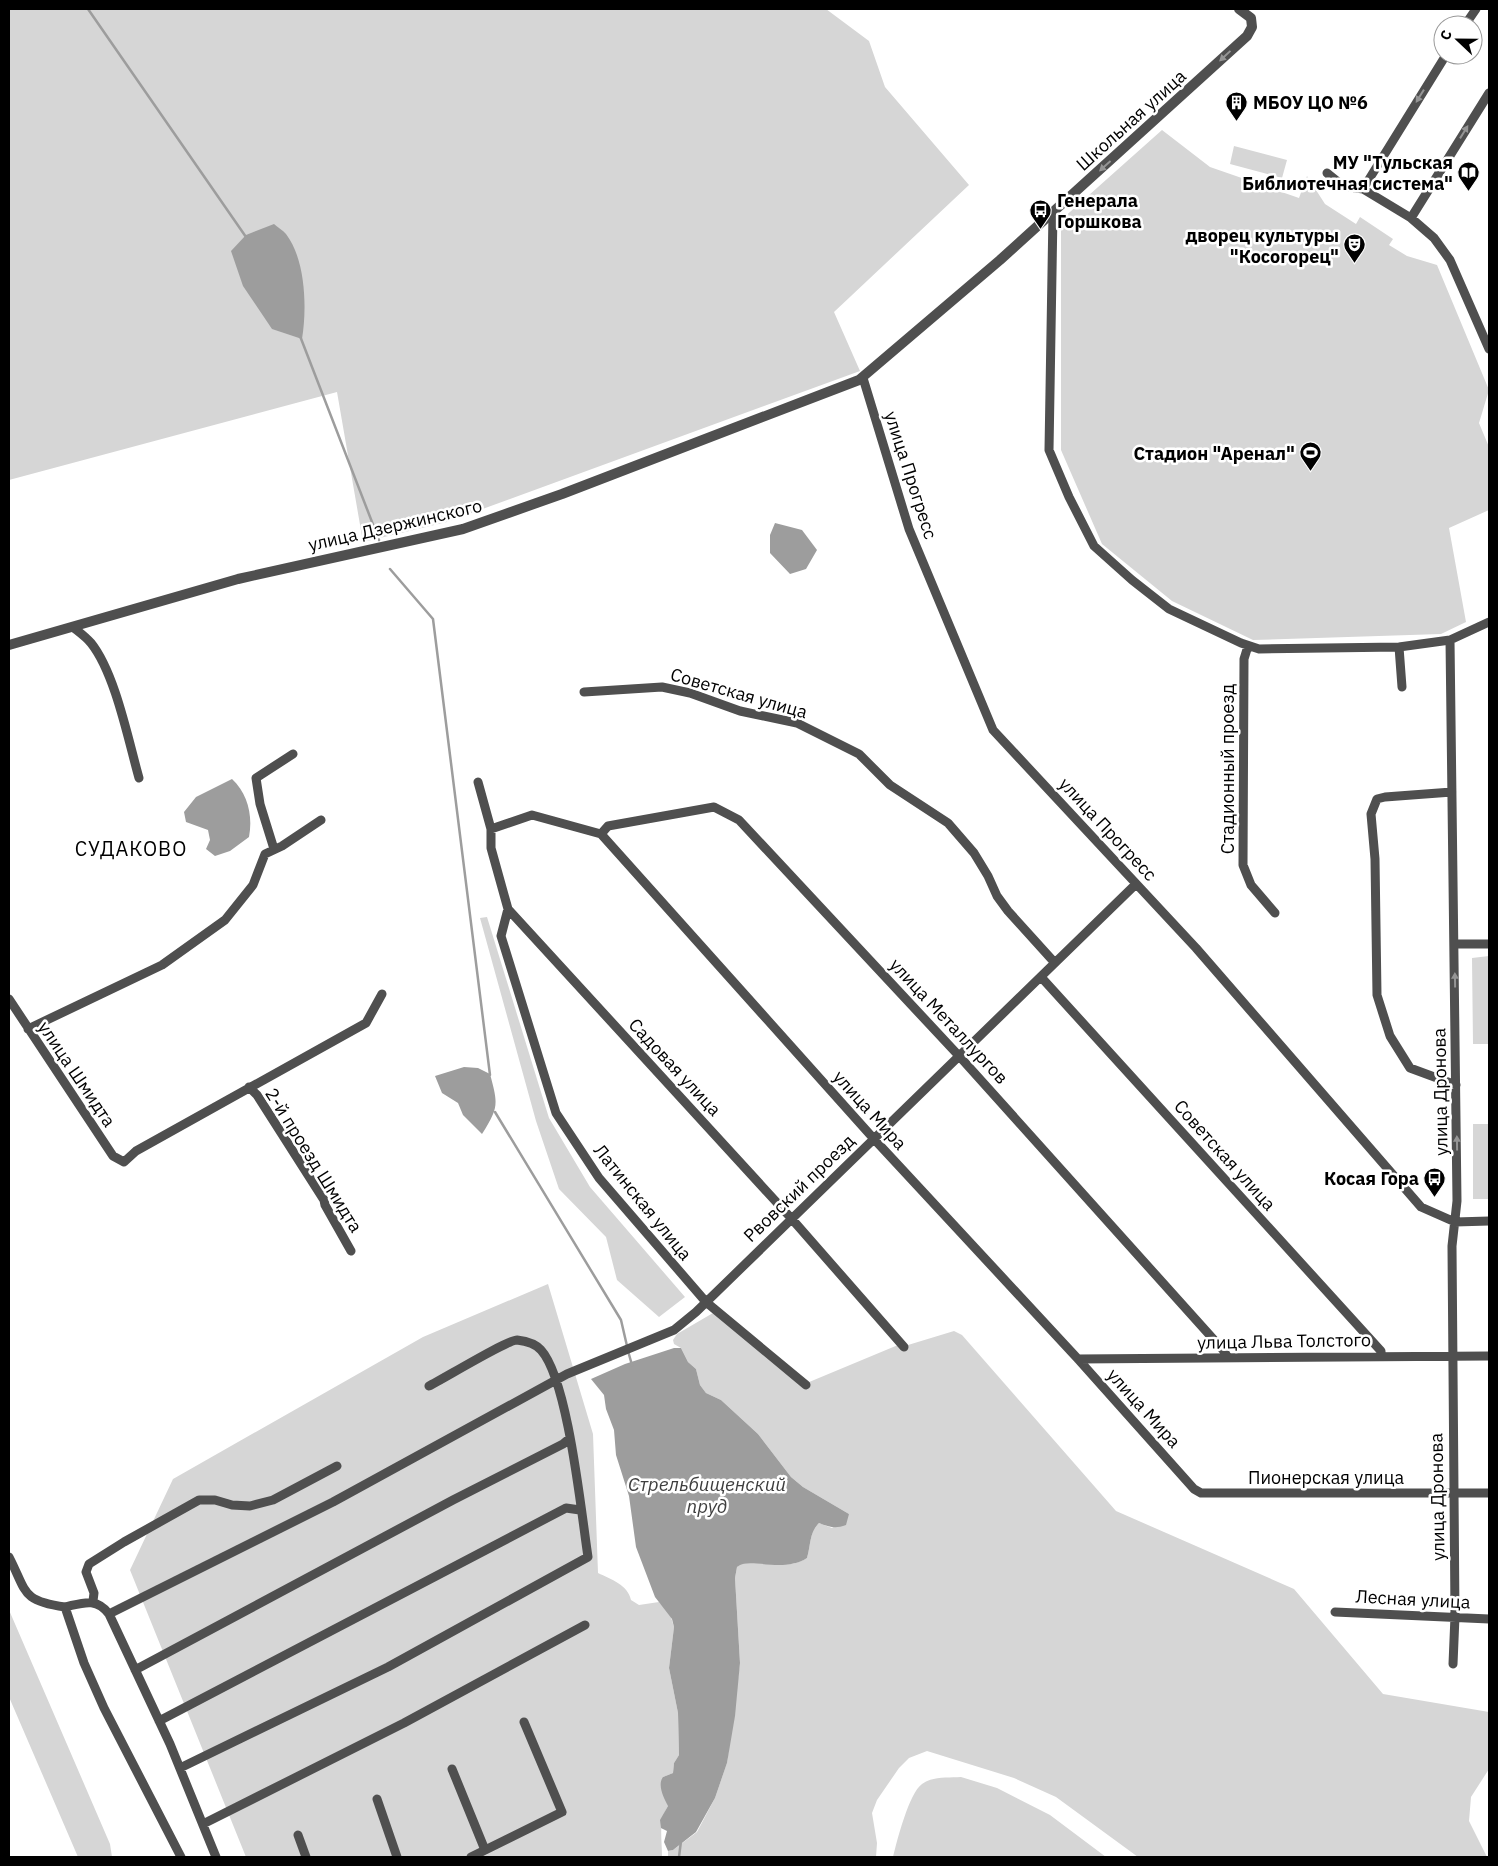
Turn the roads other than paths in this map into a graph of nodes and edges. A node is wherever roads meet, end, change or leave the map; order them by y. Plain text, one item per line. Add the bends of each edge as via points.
1 (1239, 9) edge
2 (1440, 65) edge
3 (1489, 93) edge
4 (1327, 173) dead end
5 (1363, 189) junction
6 (1053, 213) junction
7 (1411, 218) junction
8 (1489, 349) edge
9 (863, 378) junction
10 (1489, 622) edge
11 (74, 628) junction
12 (1450, 640) junction
13 (9, 645) edge
14 (1248, 646) junction
15 (1399, 647) junction
16 (1402, 687) dead end
17 (584, 692) dead end
18 (292, 754) dead end
19 (139, 778) dead end
20 (478, 782) dead end
21 (1452, 792) junction
22 (321, 820) dead end
23 (491, 829) junction
24 (601, 834) junction
25 (274, 849) junction
26 (1136, 884) junction
27 (508, 909) junction
28 (1275, 913) dead end
29 (1454, 944) junction
30 (1489, 944) edge
31 (1055, 963) junction
32 (1041, 978) junction
33 (382, 994) dead end
34 (9, 999) edge
35 (28, 1029) junction
36 (960, 1057) junction
37 (1456, 1085) junction
38 (249, 1088) junction
39 (874, 1139) junction
40 (791, 1218) junction
41 (1489, 1221) edge
42 (1455, 1222) junction
43 (351, 1251) dead end
44 (706, 1302) junction
45 (904, 1347) dead end
46 (1382, 1356) junction
47 (1452, 1356) junction
48 (1489, 1356) edge
49 (1228, 1358) junction
50 (1078, 1359) junction
51 (555, 1380) junction
52 (806, 1385) dead end
53 (429, 1386) dead end
54 (569, 1439) junction
55 (337, 1466) dead end
56 (1194, 1489) joint
57 (1453, 1492) junction
58 (1489, 1493) edge
59 (580, 1510) junction
60 (9, 1557) edge
61 (93, 1601) junction
62 (65, 1607) junction
63 (1335, 1612) dead end
64 (109, 1614) junction
65 (1455, 1616) junction
66 (1489, 1619) edge
67 (585, 1625) dead end
68 (1453, 1664) dead end
69 (134, 1670) junction
70 (159, 1721) junction
71 (524, 1722) dead end
72 (180, 1768) junction
73 (452, 1769) dead end
74 (377, 1800) dead end
75 (203, 1824) junction
76 (298, 1835) dead end
77 (486, 1850) junction
78 (181, 1857) edge
79 (216, 1857) edge
80 (306, 1857) edge
81 (397, 1857) edge
82 (471, 1857) edge

1 -> 6 street, Школьная улица via 1251,18 1252,27 1247,36
2 -> 5 street
7 -> 3 street
4 - 5 street via 1343,186
5 - 7 street
6 - 9 street, Школьная улица
6 - 14 street via 1049,450 1069,497 1094,546 1132,580 1169,609
7 - 8 street via 1434,238 1450,260
9 - 11 street, улица Дзержинского via 482,523 238,579
9 - 26 street, улица Прогресс via 909,529 993,730
10 - 12 street
11 - 13 street, улица Дзержинского
11 - 19 street via 96,650 111,682
12 - 15 street
12 - 21 street, улица Дронова
14 - 15 street via 1259,649
14 - 28 street, Стадионный проезд via 1244,659 1244,865 1251,885
15 - 16 street
17 - 31 street, Советская улица via 662,687 690,693 740,711 797,723 859,754 890,785 948,824 974,853 1008,911
18 - 25 street via 256,778 260,804
20 - 23 street, Садовая улица
21 - 29 street, улица Дронова
21 - 37 street via 1385,797 1377,800 1371,814 1375,859 1377,995 1390,1036 1410,1068
22 - 25 street
23 - 24 street via 532,815
23 - 27 street, Садовая улица via 491,848
24 - 36 street, улица Металлургов via 608,826 714,807 739,820
24 - 39 street, улица Мира
25 - 35 street via 265,854 253,885 225,920 162,965
26 - 31 street, Рвовский проезд
26 - 42 street, улица Прогресс via 1196,948 1421,1207
27 - 40 street, Садовая улица
27 - 44 street, Латинская улица via 501,936 556,1113 599,1178
29 - 30 street
37 -> 29 street, улица Дронова
31 - 32 street, Рвовский проезд
32 - 36 street, Рвовский проезд
32 - 46 street, Советская улица via 1381,1351
33 - 38 street via 366,1023
34 - 35 street, улица Шмидта
35 - 38 street, улица Шмидта via 113,1156 124,1162 136,1151
36 - 39 street, Рвовский проезд
36 - 49 street, улица Металлургов
42 -> 37 street, улица Дронова
38 - 43 street, 2-й проезд Шмидта via 257,1095 324,1200
39 - 40 street, Рвовский проезд
39 - 50 street, улица Мира
40 - 44 street, Рвовский проезд
40 - 45 street, Садовая улица
41 - 42 street
42 - 47 street, улица Дронова
44 - 51 street, Рвовский проезд via 674,1330
44 - 52 street, Латинская улица
46 - 47 street, улица Льва Толстого
46 - 49 street, улица Льва Толстого
47 - 48 street, улица Льва Толстого
47 - 57 street, улица Дронова
49 - 50 street, улица Льва Толстого
50 - 56 street, улица Мира
51 - 53 street via 540,1348 531,1342 514,1340
51 - 54 street via 563,1402
51 - 64 street, Рвовский проезд via 333,1502
54 - 59 street
54 - 69 street
55 - 61 street via 273,1500 250,1506 199,1500 90,1564 86,1572 94,1593
56 - 57 street, Пионерская улица via 1201,1493
57 - 58 street, Пионерская улица
57 - 65 street, улица Дронова
59 - 70 street via 566,1508
59 - 72 street via 588,1557 388,1667
60 - 62 street via 29,1597 47,1605
61 - 62 street
61 - 64 street via 103,1605
62 - 78 street via 104,1708
63 - 65 street, Лесная улица
64 - 69 street
65 - 66 street, Лесная улица
65 - 68 street, улица Дронова
67 - 75 street via 404,1723
69 - 70 street
70 - 72 street
71 - 77 street via 562,1812
72 - 75 street
73 - 77 street
74 - 81 street
75 - 79 street
76 - 80 street
77 - 82 street

